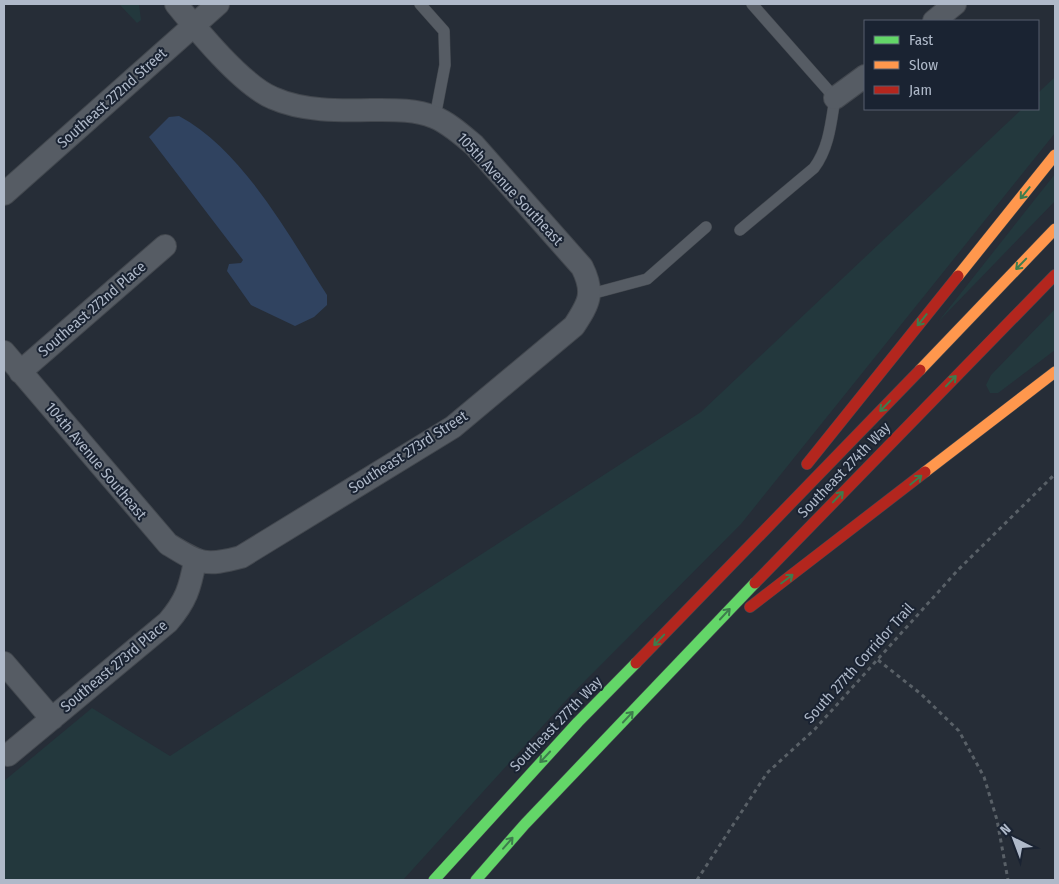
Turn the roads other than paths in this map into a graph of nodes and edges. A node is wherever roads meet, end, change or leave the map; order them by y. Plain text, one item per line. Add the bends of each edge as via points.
1 (176, 4) edge
2 (218, 4) edge
3 (420, 4) edge
4 (752, 4) edge
5 (955, 4) edge
6 (935, 20) edge
7 (194, 26) junction
8 (864, 77) edge
9 (835, 98) junction
10 (435, 117) junction
11 (1055, 156) edge
12 (4, 194) edge
13 (706, 227) dead end
14 (1055, 229) edge
15 (740, 230) dead end
16 (165, 246) dead end
17 (1055, 275) edge
18 (591, 294) junction
19 (4, 352) edge
20 (20, 372) junction
21 (1055, 372) edge
22 (800, 472) dead end
23 (782, 495) dead end
24 (195, 561) junction
25 (705, 593) junction
26 (4, 663) edge
27 (655, 688) junction
28 (52, 719) junction
29 (8, 755) dead end
30 (434, 880) edge
31 (476, 880) edge

1 - 7 street, 105th Avenue Southeast
2 - 7 street, Southeast 272nd Street
3 - 10 lane via 444,31 445,64
4 - 9 lane
5 - 6 street
7 - 10 street, 105th Avenue Southeast via 246,79 271,98 292,105 350,111 407,110
7 - 12 street, Southeast 272nd Street
8 - 9 street
9 - 15 lane via 821,159
10 - 18 street, 105th Avenue Southeast via 474,145 582,267
11 -> 22 main road
13 - 18 lane via 647,279
14 -> 25 main road, Southeast 274th Way
16 - 20 street, Southeast 272nd Place
27 -> 17 main road, Southeast 274th Way
18 - 24 street, Southeast 273rd Street via 574,326 453,427 241,557 222,562
19 - 20 street, 104th Avenue Southeast
20 - 24 street, 104th Avenue Southeast via 168,544
27 -> 21 main road via 750,607
23 - 25 main road
24 - 28 street, Southeast 273rd Place via 186,597 168,622
25 -> 30 main road, Southeast 277th Way via 572,728
26 - 28 street
31 -> 27 main road via 524,824
28 - 29 street, Southeast 273rd Place

